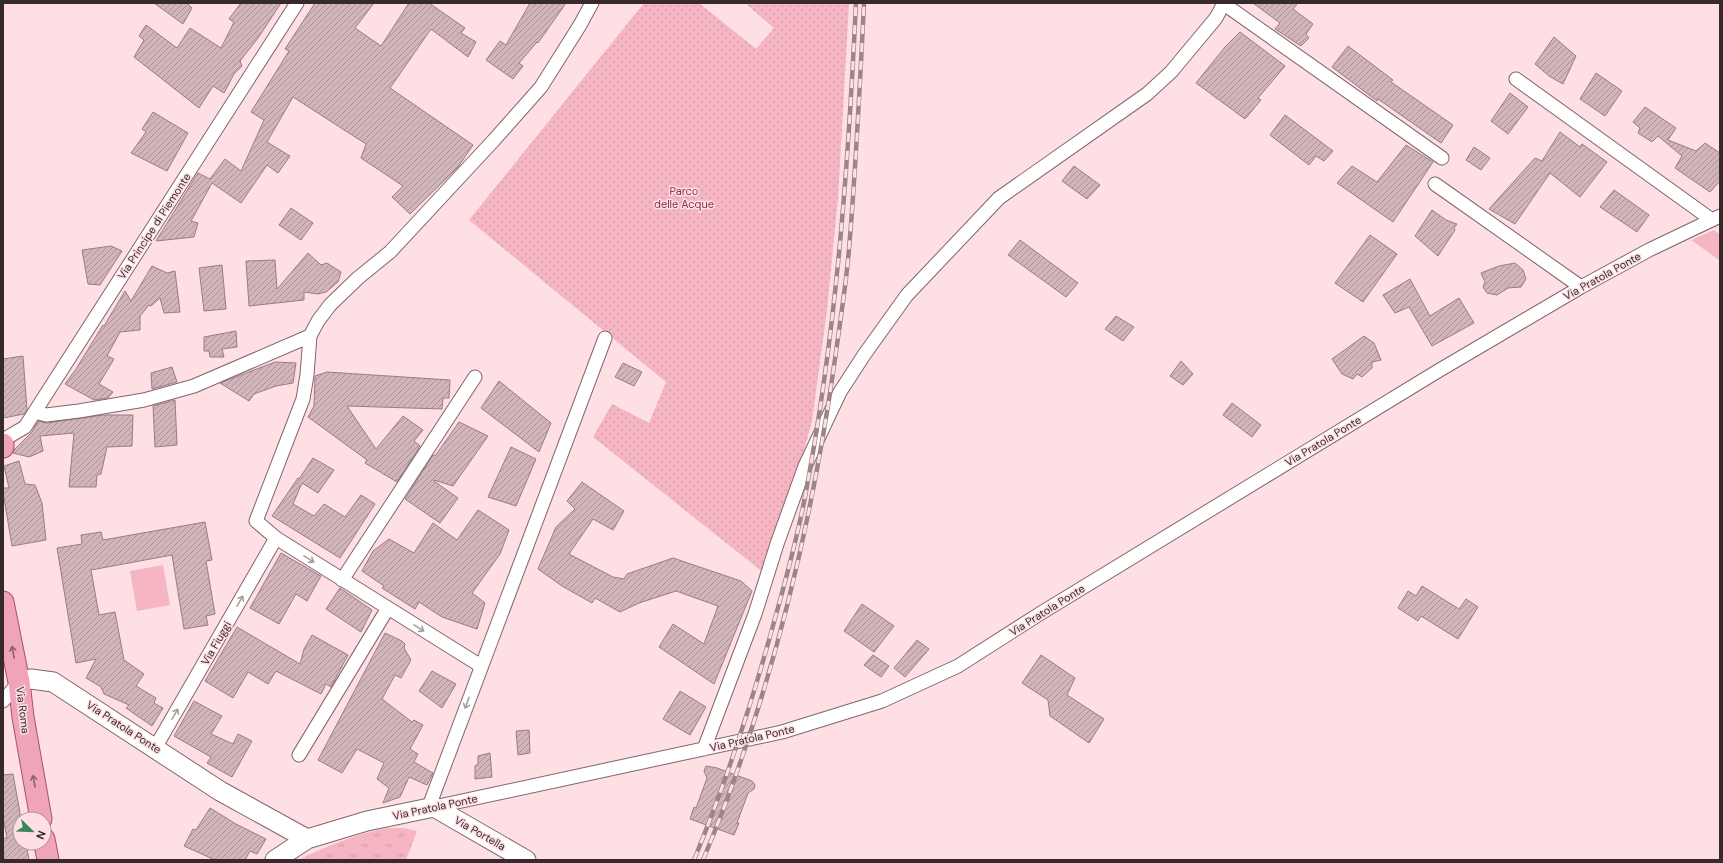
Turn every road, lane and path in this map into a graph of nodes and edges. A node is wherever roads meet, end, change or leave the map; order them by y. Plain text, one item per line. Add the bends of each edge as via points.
1 (298, 3) edge
2 (592, 3) edge
3 (1224, 3) edge
4 (1516, 79) dead end
5 (1442, 158) dead end
6 (1435, 184) dead end
7 (1716, 218) edge
8 (1581, 287) junction
9 (310, 336) junction
10 (605, 338) dead end
11 (475, 377) dead end
12 (35, 412) junction
13 (3, 440) edge
14 (276, 538) junction
15 (342, 580) junction
16 (3, 602) edge
17 (388, 608) junction
18 (481, 666) junction
19 (19, 682) junction
20 (3, 701) edge
21 (155, 748) junction
22 (704, 749) junction
23 (299, 755) dead end
24 (431, 808) junction
25 (40, 811) edge
26 (307, 839) junction
27 (275, 860) edge
28 (526, 860) edge

1 - 12 street, Via Principe di Piemonte
2 - 9 street via 541,87 390,252 330,305
3 - 5 street
3 - 22 street via 1216,18 1171,72 1147,94 999,198 907,296 864,355 840,392 805,466 755,614
4 - 7 street
6 - 8 street
7 - 8 street, Via Pratola Ponte
8 - 22 street, Via Pratola Ponte via 1438,370 1047,608 958,666 882,701 782,732
9 - 12 street via 194,386 144,400 59,414 46,415
9 - 14 street via 303,399 256,521
10 - 18 street
11 - 15 street
12 - 13 street, Via Principe di Piemonte via 25,427
14 -> 15 street
21 -> 14 street, Via Fiuggi
15 - 17 street
19 -> 16 main road, Via Roma
17 -> 18 street
17 - 23 street
18 -> 24 street
19 - 20 street
19 - 21 main road, Via Pratola Ponte via 31,679 53,682
25 -> 19 main road, Via Roma
21 - 26 main road, Via Pratola Ponte via 220,790
22 - 24 street, Via Pratola Ponte
24 - 26 main road, Via Pratola Ponte via 367,821
24 - 28 main road, Via Portella
26 - 27 main road, Via Pratola Ponte

